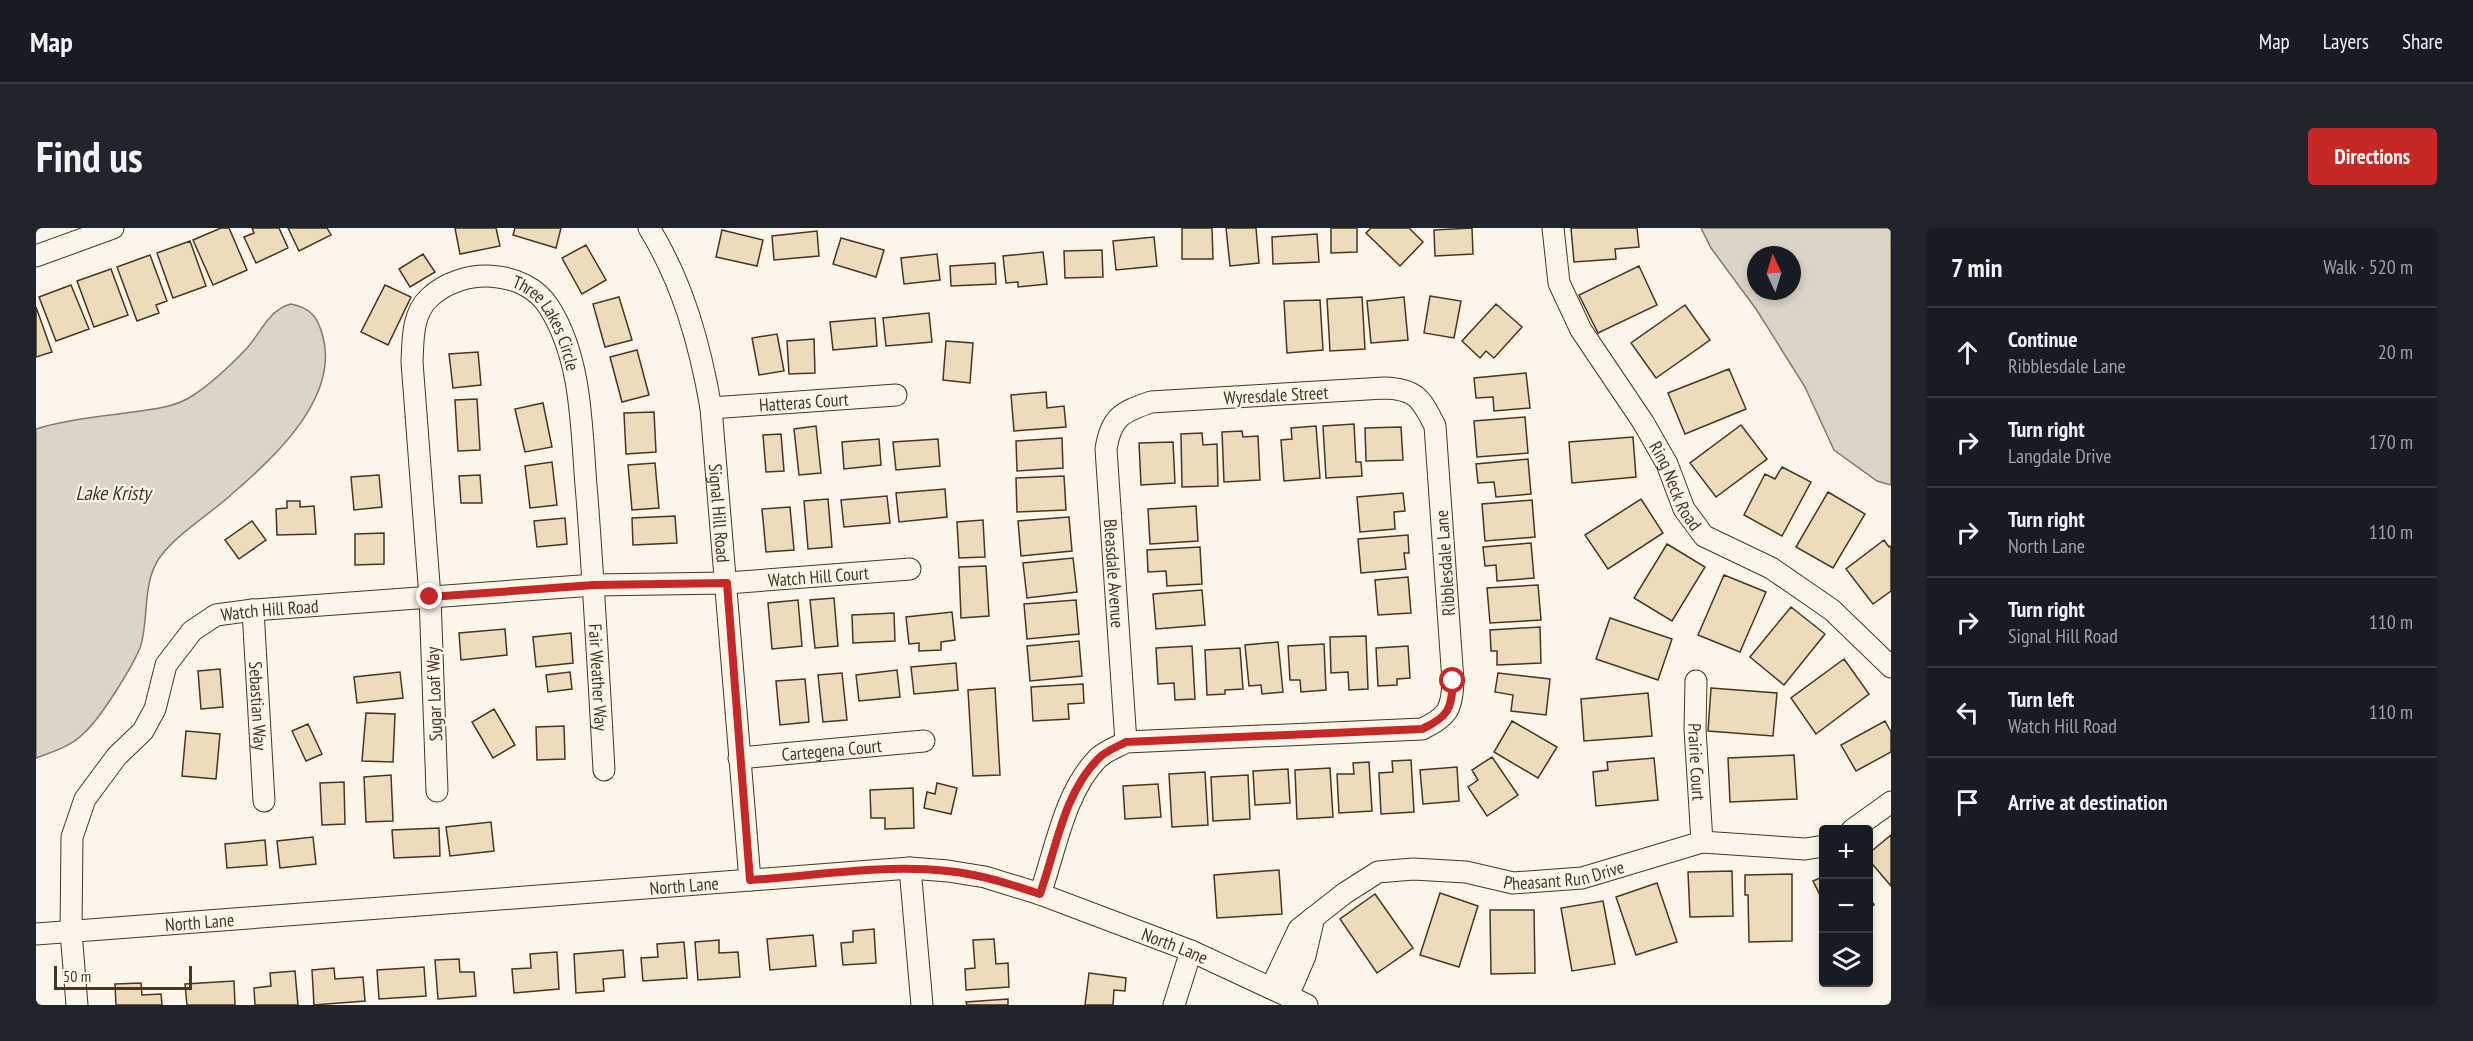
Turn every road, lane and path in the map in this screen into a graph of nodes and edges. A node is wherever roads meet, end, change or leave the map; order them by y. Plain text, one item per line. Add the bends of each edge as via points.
1 (113, 228) edge
2 (649, 228) edge
3 (1553, 228) edge
4 (36, 256) edge
5 (896, 395) dead end
6 (1424, 404) joint
7 (711, 408) junction
8 (1124, 411) joint
9 (910, 569) dead end
10 (727, 583) junction
11 (594, 585) junction
12 (430, 597) junction
13 (253, 610) junction
14 (1888, 656) edge
15 (1696, 681) dead end
16 (924, 741) dead end
17 (1126, 742) junction
18 (739, 758) junction
19 (604, 770) dead end
20 (437, 791) dead end
21 (264, 801) dead end
22 (1891, 802) edge
23 (1859, 825) edge
24 (1702, 842) junction
25 (1819, 847) edge
26 (910, 868) junction
27 (750, 880) junction
28 (1040, 894) junction
29 (71, 932) junction
30 (36, 934) edge
31 (1191, 951) junction
32 (1289, 996) edge
33 (77, 1005) edge
34 (922, 1005) edge
35 (1174, 1005) edge

1 - 4 street
2 - 7 street, Signal Hill Road via 683,296 705,369
3 - 14 street, Ring Neck Road via 1559,283 1581,330 1643,422 1667,464 1684,509 1704,536 1771,568 1832,610
5 - 7 street, Hatteras Court
6 - 8 street, Wyresdale Street via 1405,389 1384,388 1151,402
6 - 17 street, Ribblesdale Lane via 1435,426 1453,681 1452,704 1439,721 1422,729
7 - 10 street, Signal Hill Road
8 - 17 street, Bleasdale Avenue via 1109,430 1106,449
9 - 10 street, Watch Hill Court
10 - 11 street, Watch Hill Road
10 - 18 street, Signal Hill Road
11 - 12 street, Watch Hill Road
11 - 12 street, Three Lakes Circle via 571,355 549,306 529,285 496,275 454,281 428,298 414,325 412,362
11 - 19 street, Fair Weather Way
12 - 13 street, Watch Hill Road
12 - 20 street, Sugar Loaf Way
13 - 21 street, Sebastian Way
13 - 29 street, Watch Hill Road via 216,615 192,631 166,665 155,710 143,731 117,756 85,799 72,837
15 - 24 street, Prairie Court
16 - 18 street, Cartegena Court
17 - 28 street via 1100,756 1083,776 1070,802
18 - 27 street, Signal Hill Road
22 - 23 street
24 - 25 street, Pheasant Run Drive
24 - 32 street, Pheasant Run Drive via 1582,878 1513,883 1466,873 1413,869 1378,872 1315,915 1305,956
26 - 27 street, North Lane
26 - 28 street, North Lane via 985,877
26 - 34 street
27 - 29 street, North Lane
28 - 31 street, North Lane
29 - 30 street, North Lane
29 - 33 street, Watch Hill Road
31 - 32 street, North Lane
31 - 35 street

